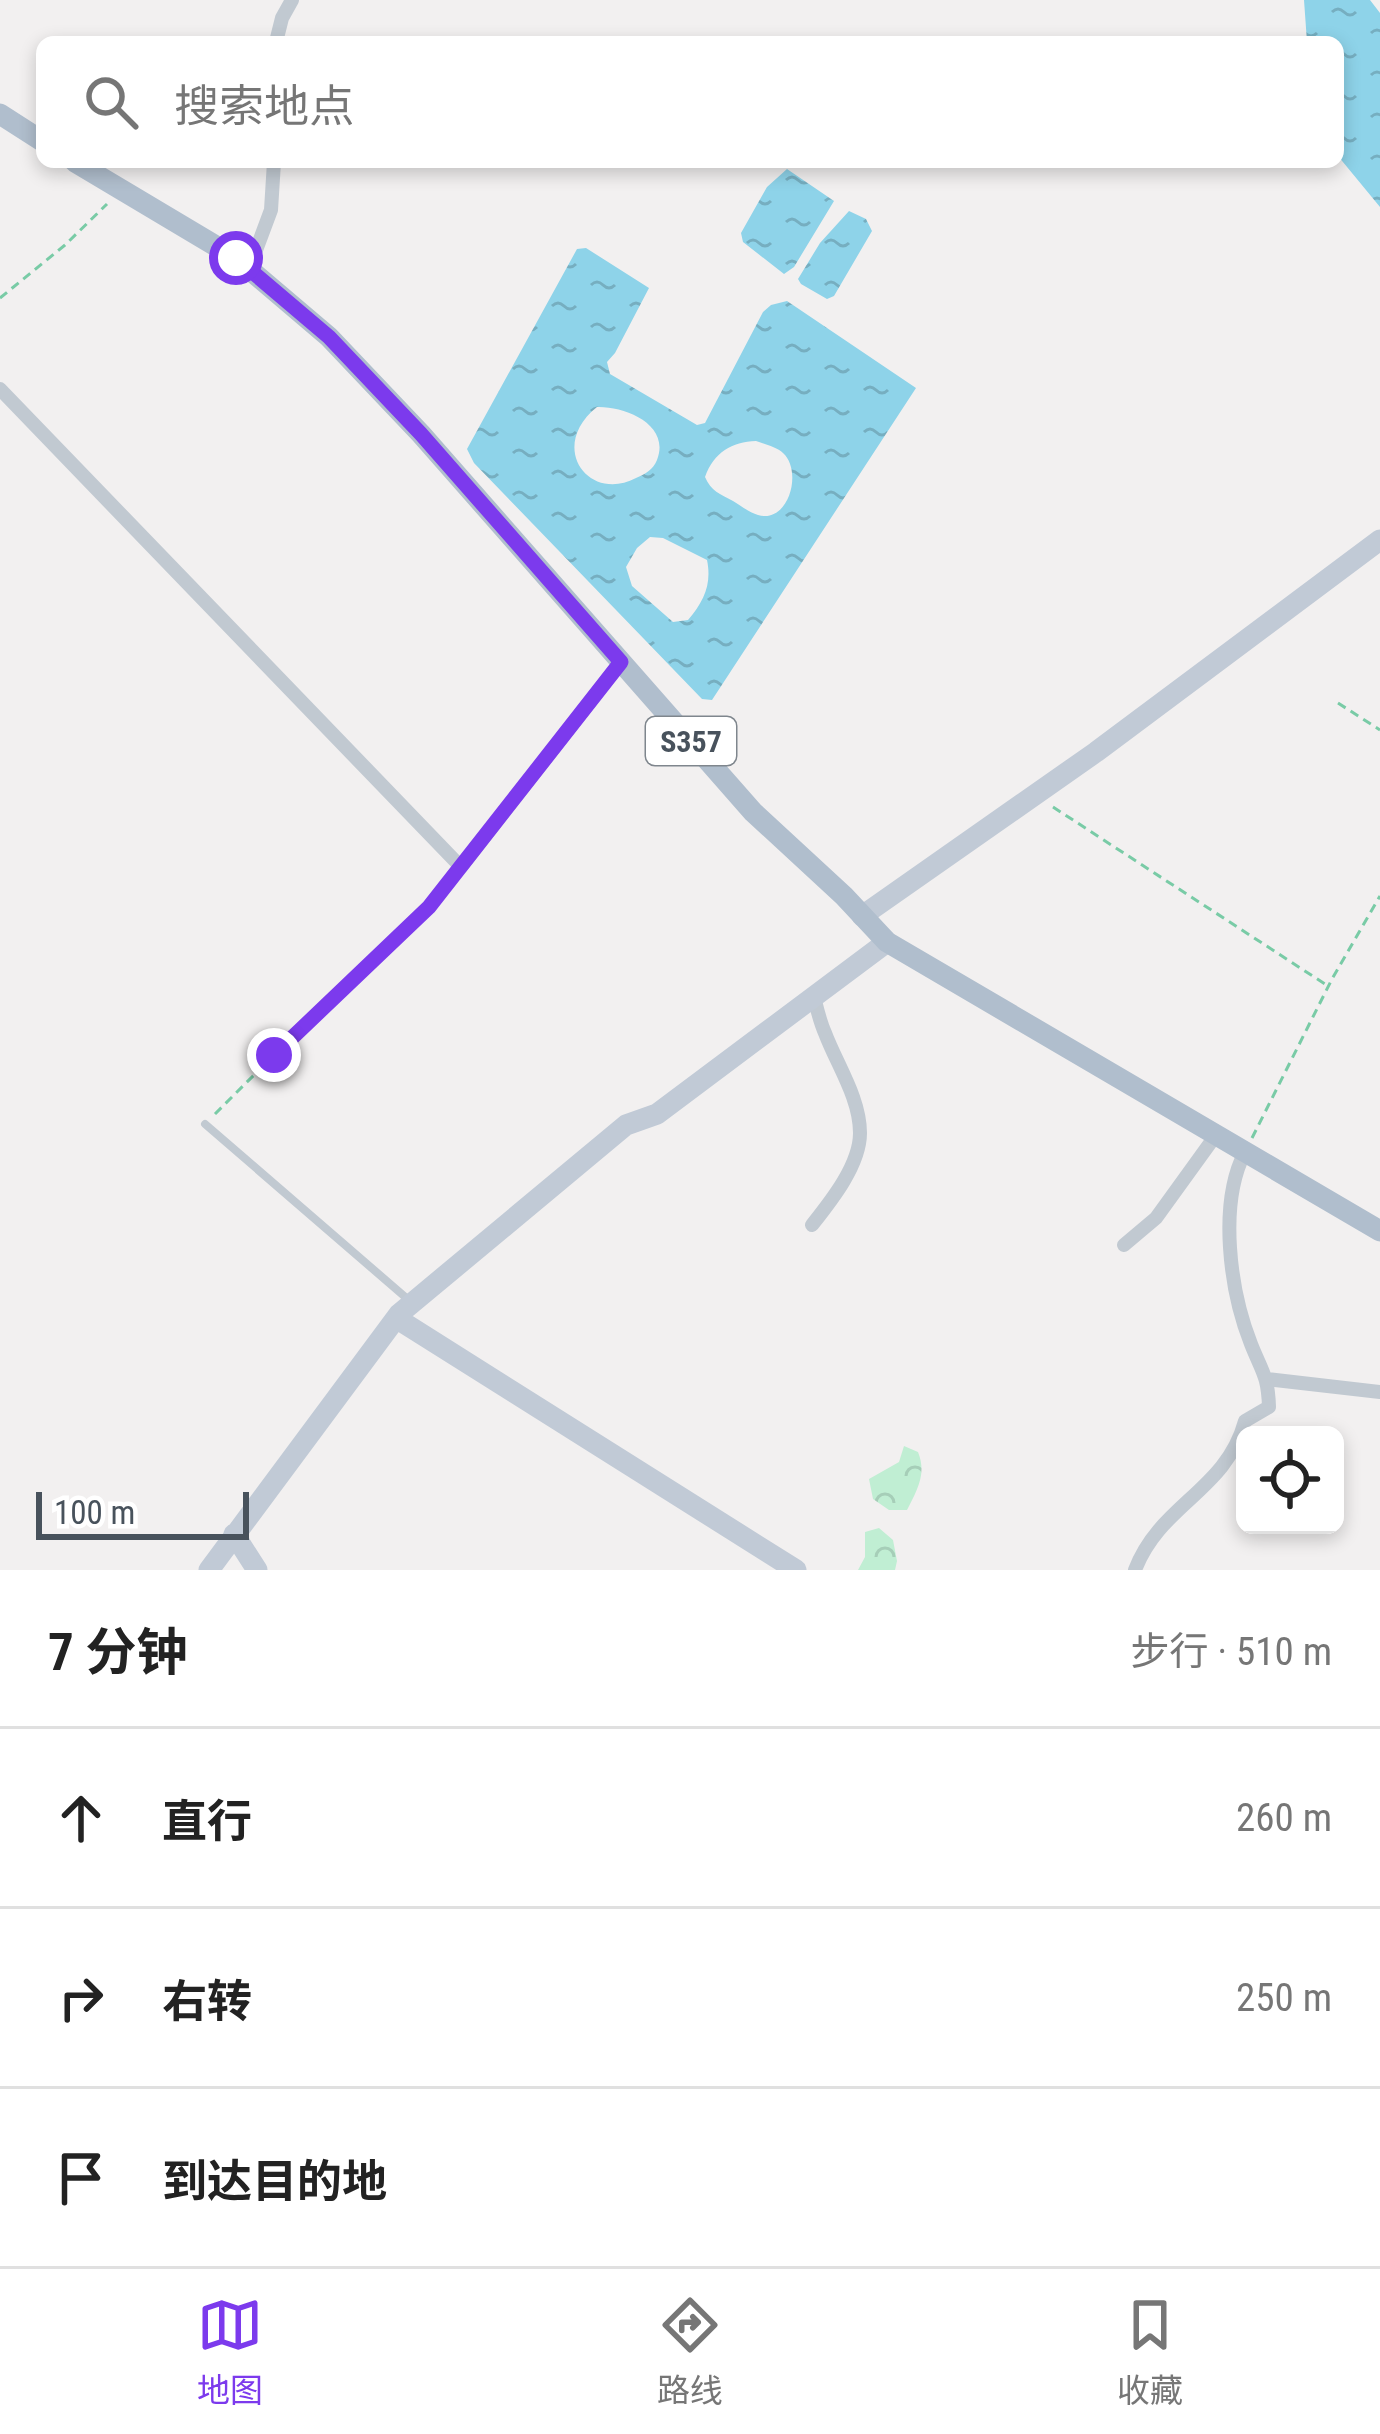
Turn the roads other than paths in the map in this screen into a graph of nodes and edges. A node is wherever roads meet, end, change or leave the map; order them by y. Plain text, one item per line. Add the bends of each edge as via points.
1 (292, 0) edge
2 (278, 36) edge
3 (0, 113) edge
4 (36, 137) edge
5 (84, 168) edge
6 (274, 168) edge
7 (249, 269) junction
8 (0, 389) edge
9 (1380, 540) edge
10 (621, 662) junction
11 (862, 916) junction
12 (887, 942) junction
13 (814, 997) junction
14 (206, 1124) road end
15 (1216, 1135) junction
16 (1245, 1152) junction
17 (812, 1225) dead end
18 (1380, 1231) edge
19 (1124, 1245) dead end
20 (404, 1311) junction
21 (1267, 1379) junction
22 (1380, 1392) edge
23 (234, 1534) junction
24 (209, 1570) edge
25 (257, 1570) edge
26 (796, 1570) edge
27 (1135, 1570) edge

1 - 2 street
3 - 4 main road
5 - 7 main road, S357
6 - 7 street via 271,210
7 - 10 main road, S357 via 329,337 421,434
8 - 10 street via 461,867
9 - 11 street
10 - 11 main road, S357 via 753,812
11 - 12 main road, S357
12 - 13 street
12 - 15 main road, S357
13 - 17 street via 860,1134 854,1162
13 - 20 street via 657,1114 626,1125
14 - 20 lane
15 - 16 main road, S357
15 - 19 street via 1156,1218
16 - 18 main road, S357
16 - 21 street via 1230,1198 1236,1291
20 - 23 street
20 - 26 street
21 - 22 street
21 - 27 street via 1269,1407 1245,1421 1222,1469 1156,1530
23 - 24 street
23 - 25 street

